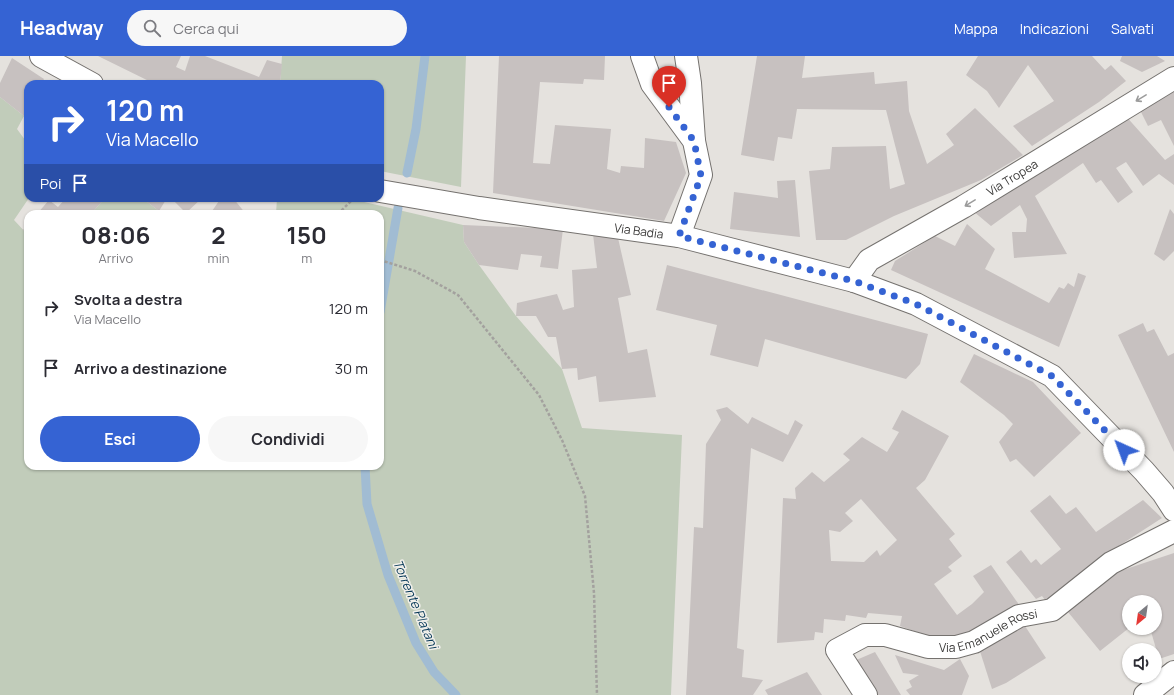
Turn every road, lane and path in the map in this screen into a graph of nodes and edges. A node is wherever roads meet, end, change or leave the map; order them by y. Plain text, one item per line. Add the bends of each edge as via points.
1 (41, 56) edge
2 (642, 56) edge
3 (686, 56) edge
4 (1174, 78) edge
5 (85, 80) edge
6 (694, 141) junction
7 (384, 192) edge
8 (350, 202) edge
9 (342, 210) edge
10 (679, 236) junction
11 (384, 261) edge
12 (854, 281) junction
13 (1174, 510) edge
14 (1174, 530) edge
15 (1174, 672) edge
16 (597, 695) edge
17 (866, 695) edge
18 (1145, 695) edge

1 - 5 street
2 - 6 street via 652,84
3 - 6 street
4 -> 12 street, Via Tropea via 963,207 869,260
6 - 10 street via 701,176
7 - 10 street, Via Badia
8 - 9 path
10 - 12 street, Via Badia
11 - 16 path via 415,271 458,295 539,395 562,440 585,496 594,594
12 - 13 street, Via Badia via 916,304 1052,376 1144,471
14 - 17 street, Via Emanuele Rossi via 1111,564 1052,610 1019,616 974,642 956,647 928,647 885,635 865,636 836,650
15 - 18 street

